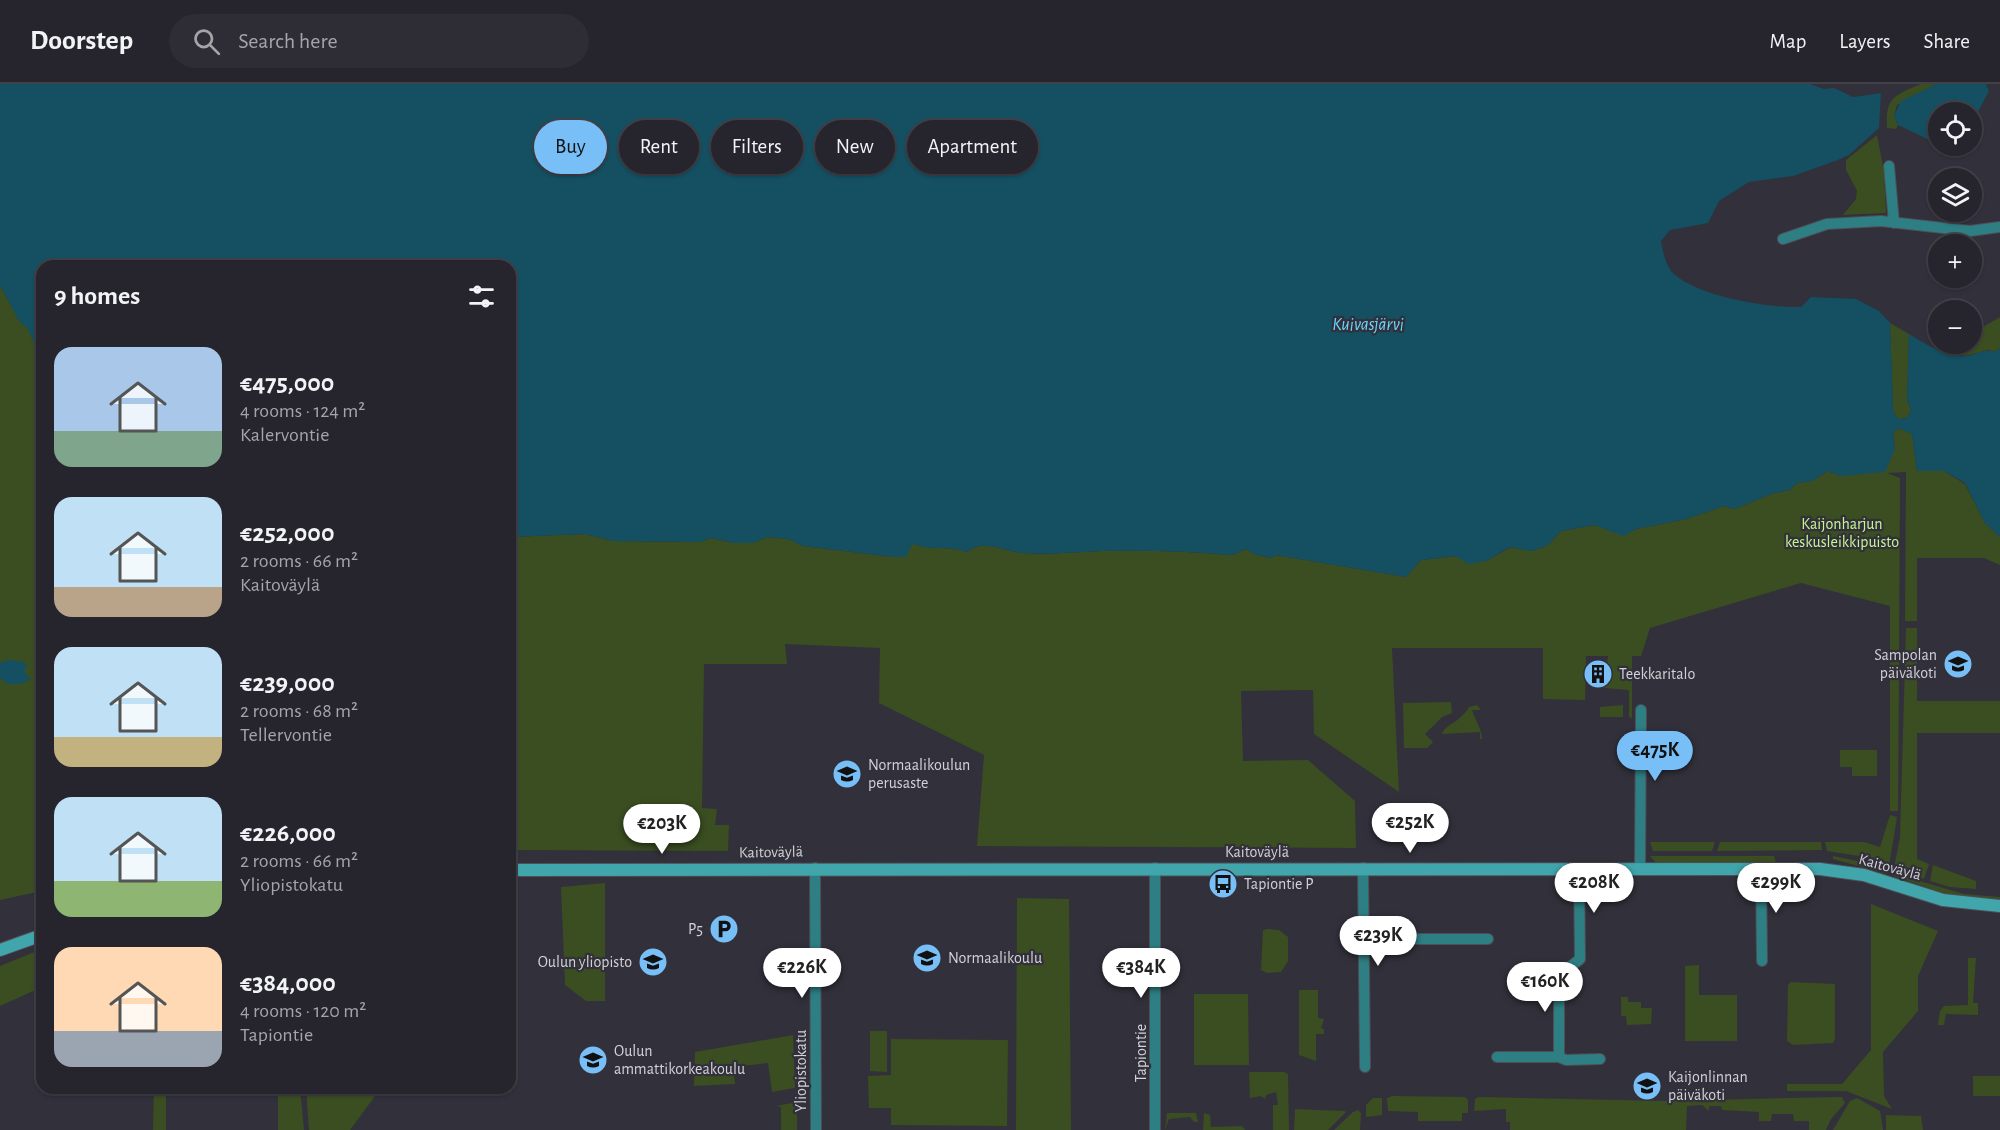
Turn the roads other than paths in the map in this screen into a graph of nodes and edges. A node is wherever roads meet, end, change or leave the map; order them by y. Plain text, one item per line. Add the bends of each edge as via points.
1 (1889, 166) dead end
2 (1894, 223) junction
3 (2000, 227) edge
4 (1783, 239) dead end
5 (1641, 710) dead end
6 (815, 868) junction
7 (1155, 868) junction
8 (1363, 868) junction
9 (1640, 868) junction
10 (1761, 868) junction
11 (1579, 869) junction
12 (516, 870) edge
13 (2000, 906) edge
14 (36, 937) edge
15 (1364, 939) junction
16 (1488, 939) dead end
17 (0, 950) edge
18 (1762, 961) dead end
19 (1497, 1057) dead end
20 (1559, 1057) junction
21 (1600, 1059) dead end
22 (1365, 1067) dead end
23 (816, 1130) edge
24 (1155, 1130) edge

1 - 2 street
2 - 3 street via 1970,231
2 - 4 street via 1827,224
5 - 9 street
6 - 7 street, Kaitoväylä
6 - 12 street, Kaitoväylä
6 - 23 street, Yliopistokatu
7 - 8 street, Kaitoväylä
7 - 24 street, Tapiontie
8 - 11 street, Kaitoväylä
8 - 15 street
9 - 10 street, Kaitoväylä
9 - 11 street, Kaitoväylä
10 - 13 street, Kaitoväylä via 1820,869 1864,875 1943,900
10 - 18 street
11 - 20 street via 1580,959 1559,976
14 - 17 street
15 - 16 street
15 - 22 street
19 - 20 street
20 - 21 street

